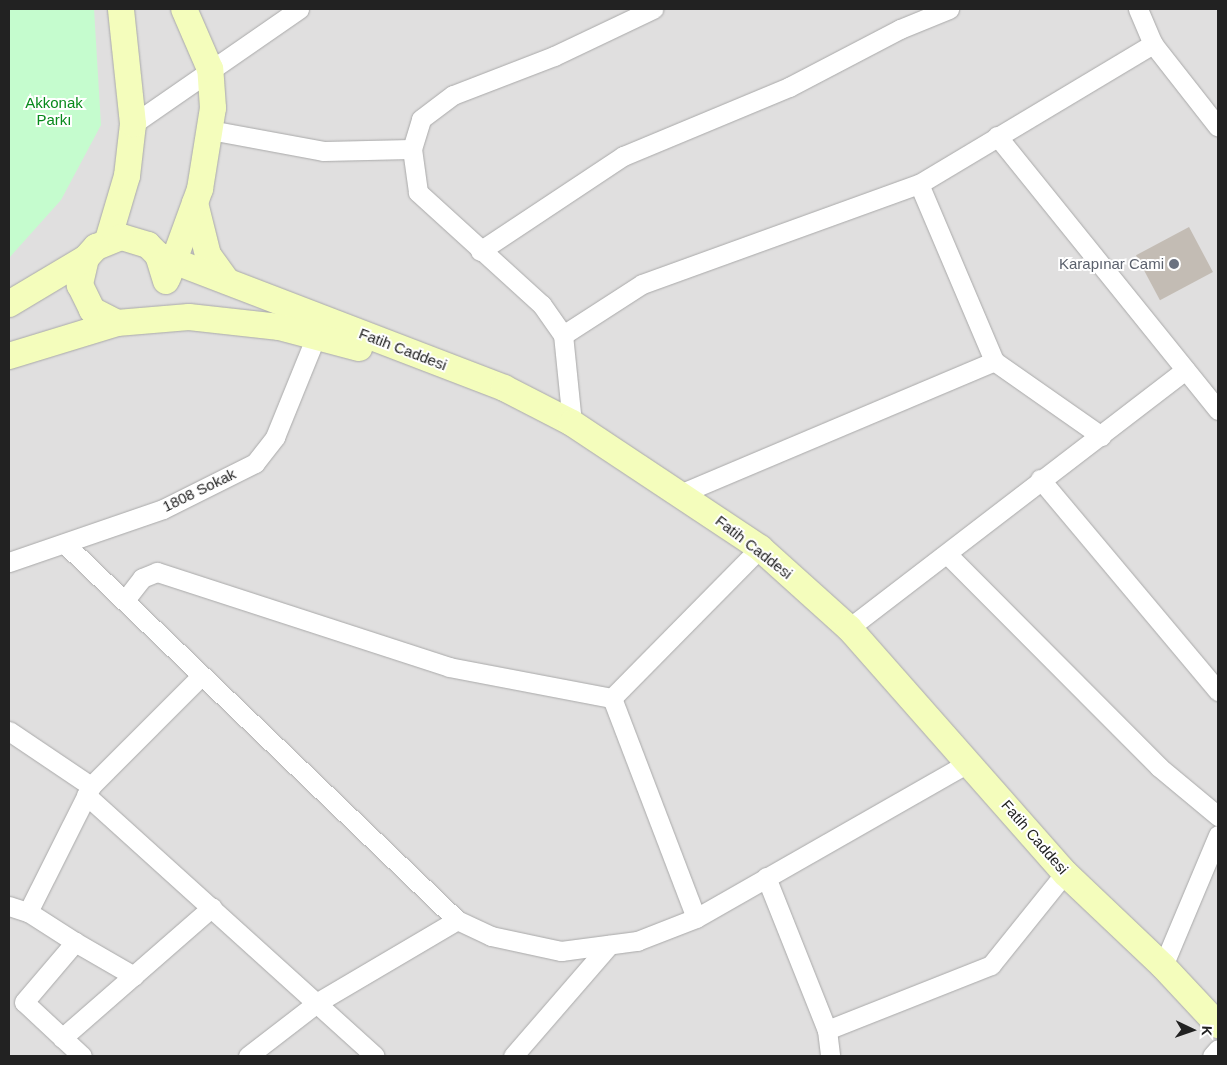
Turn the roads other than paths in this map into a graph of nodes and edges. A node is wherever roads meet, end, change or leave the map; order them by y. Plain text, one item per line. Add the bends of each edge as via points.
1 (121, 9) edge
2 (184, 9) edge
3 (299, 9) edge
4 (653, 9) edge
5 (949, 9) edge
6 (1138, 9) edge
7 (1153, 44) junction
8 (210, 69) junction
9 (1215, 116) edge
10 (133, 124) junction
11 (210, 130) junction
12 (997, 136) junction
13 (412, 149) junction
14 (919, 184) junction
15 (195, 202) junction
16 (108, 240) junction
17 (480, 251) junction
18 (86, 258) junction
19 (166, 266) junction
20 (227, 282) junction
21 (9, 304) edge
22 (145, 318) junction
23 (117, 323) junction
24 (563, 335) junction
25 (316, 336) junction
26 (9, 356) edge
27 (994, 361) junction
28 (1185, 370) junction
29 (504, 388) junction
30 (1218, 410) edge
31 (572, 423) junction
32 (1101, 436) junction
33 (1040, 479) junction
34 (682, 493) junction
35 (65, 544) junction
36 (760, 548) junction
37 (947, 554) junction
38 (9, 562) edge
39 (125, 600) junction
40 (850, 628) junction
41 (200, 677) junction
42 (1218, 691) edge
43 (612, 698) junction
44 (9, 730) edge
45 (969, 762) junction
46 (88, 790) junction
47 (1218, 816) edge
48 (1218, 835) edge
49 (1065, 873) junction
50 (766, 878) junction
51 (9, 906) edge
52 (212, 907) junction
53 (28, 912) junction
54 (696, 918) junction
55 (457, 920) junction
56 (75, 942) junction
57 (609, 945) junction
58 (1163, 966) junction
59 (134, 976) junction
60 (16, 1002) edge
61 (318, 1002) junction
62 (1218, 1025) edge
63 (827, 1030) junction
64 (62, 1038) junction
65 (1218, 1049) edge
66 (82, 1056) edge
67 (248, 1056) edge
68 (375, 1056) edge
69 (513, 1056) edge
70 (830, 1056) edge
71 (1212, 1056) edge

1 - 10 main road
2 - 8 main road
3 - 8 street
4 - 13 street via 554,56 453,95 421,118
5 - 17 street via 900,29 789,87 623,156
6 - 7 street
7 - 9 street
7 - 12 street
8 - 10 street
8 - 11 main road via 214,108
10 - 16 main road via 127,176
11 - 13 street via 323,151
11 - 15 main road
12 - 14 street
12 - 28 street
13 - 17 street via 418,192
14 - 24 street via 642,284
14 - 27 street
15 - 19 main road
15 - 20 main road via 208,254
16 - 18 main road
16 - 19 main road via 135,239
17 - 24 street via 542,305
18 - 21 main road
18 - 23 main road via 80,285 84,298 103,319
19 - 20 main road, Fatih Caddesi
19 - 22 main road via 156,308
20 - 29 main road, Fatih Caddesi
22 - 23 main road
22 - 25 main road via 189,317 279,327
23 - 26 main road
24 - 31 street
25 - 29 main road
25 - 35 street, 1808 Sokak via 275,437 255,463 163,508
27 - 32 street
27 - 34 street
28 - 30 street
28 - 32 street
29 - 31 main road, Fatih Caddesi
31 - 34 main road, Fatih Caddesi
32 - 33 street
33 - 37 street
33 - 42 street
34 - 36 main road, Fatih Caddesi
35 - 38 street, 1808 Sokak
35 - 39 street
36 - 40 main road, Fatih Caddesi
36 - 43 street
37 - 40 street
37 - 47 street via 1160,766
39 - 41 street
39 - 43 street via 142,578 157,572 450,667
40 - 45 main road, Fatih Caddesi
41 - 46 street
41 - 55 street
43 - 54 street
44 - 46 street
45 - 49 main road, Fatih Caddesi
45 - 50 street
46 - 52 street
46 - 53 street
48 - 58 street
49 - 58 main road, Fatih Caddesi
49 - 63 street via 991,965
50 - 54 street
50 - 63 street
51 - 53 street
52 - 59 street
52 - 61 street
53 - 56 street
54 - 57 street via 637,941
55 - 57 street via 490,936 561,951
55 - 61 street
56 - 59 street
56 - 60 street
57 - 69 street
58 - 62 main road, Fatih Caddesi
59 - 64 street
60 - 64 street
61 - 67 street
61 - 68 street
63 - 70 street
64 - 66 street
65 - 71 street

